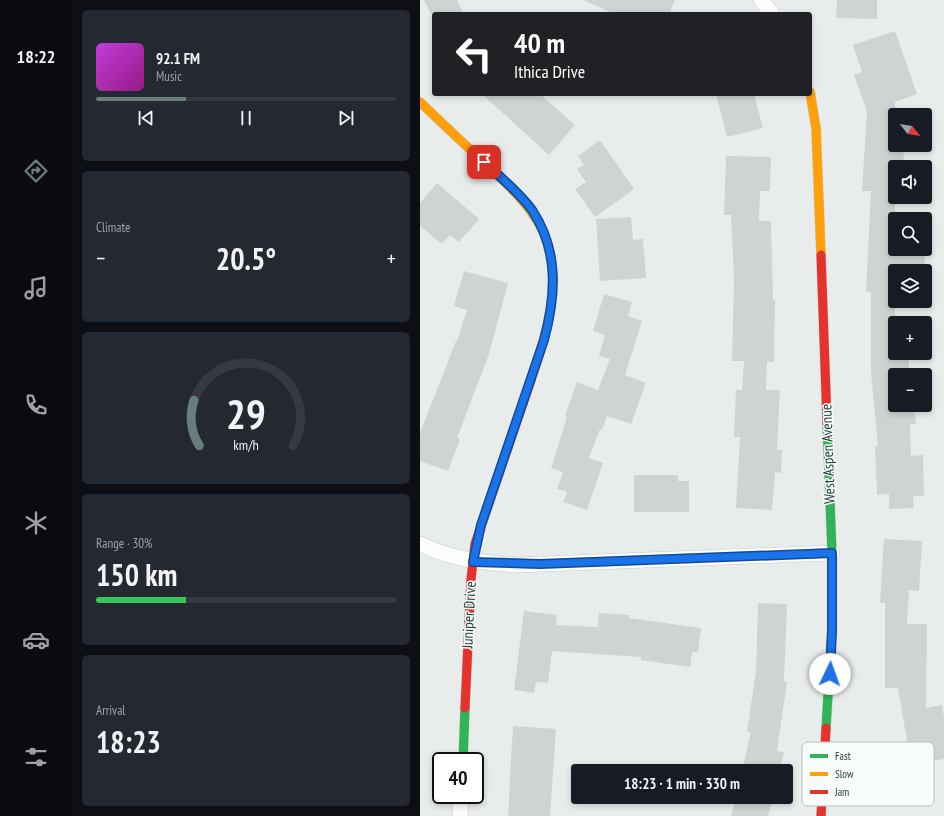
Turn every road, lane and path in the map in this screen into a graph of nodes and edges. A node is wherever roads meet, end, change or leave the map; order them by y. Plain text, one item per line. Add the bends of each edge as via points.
1 (760, 0) edge
2 (770, 12) edge
3 (811, 96) edge
4 (420, 102) edge
5 (420, 544) edge
6 (832, 553) junction
7 (473, 562) junction
8 (825, 742) edge
9 (462, 752) edge
10 (461, 804) edge
11 (822, 806) edge
12 (460, 816) edge
13 (821, 816) edge

1 - 2 street
3 - 6 street, West Aspen Avenue via 816,128
4 - 7 street, Juniper Drive via 516,192 531,210 542,229 554,271 554,293 548,325 481,525
5 - 7 street
6 - 7 street via 540,564
6 - 8 street, West Aspen Avenue via 832,630
7 - 9 street, Juniper Drive
10 - 12 street
11 - 13 street, West Aspen Avenue

